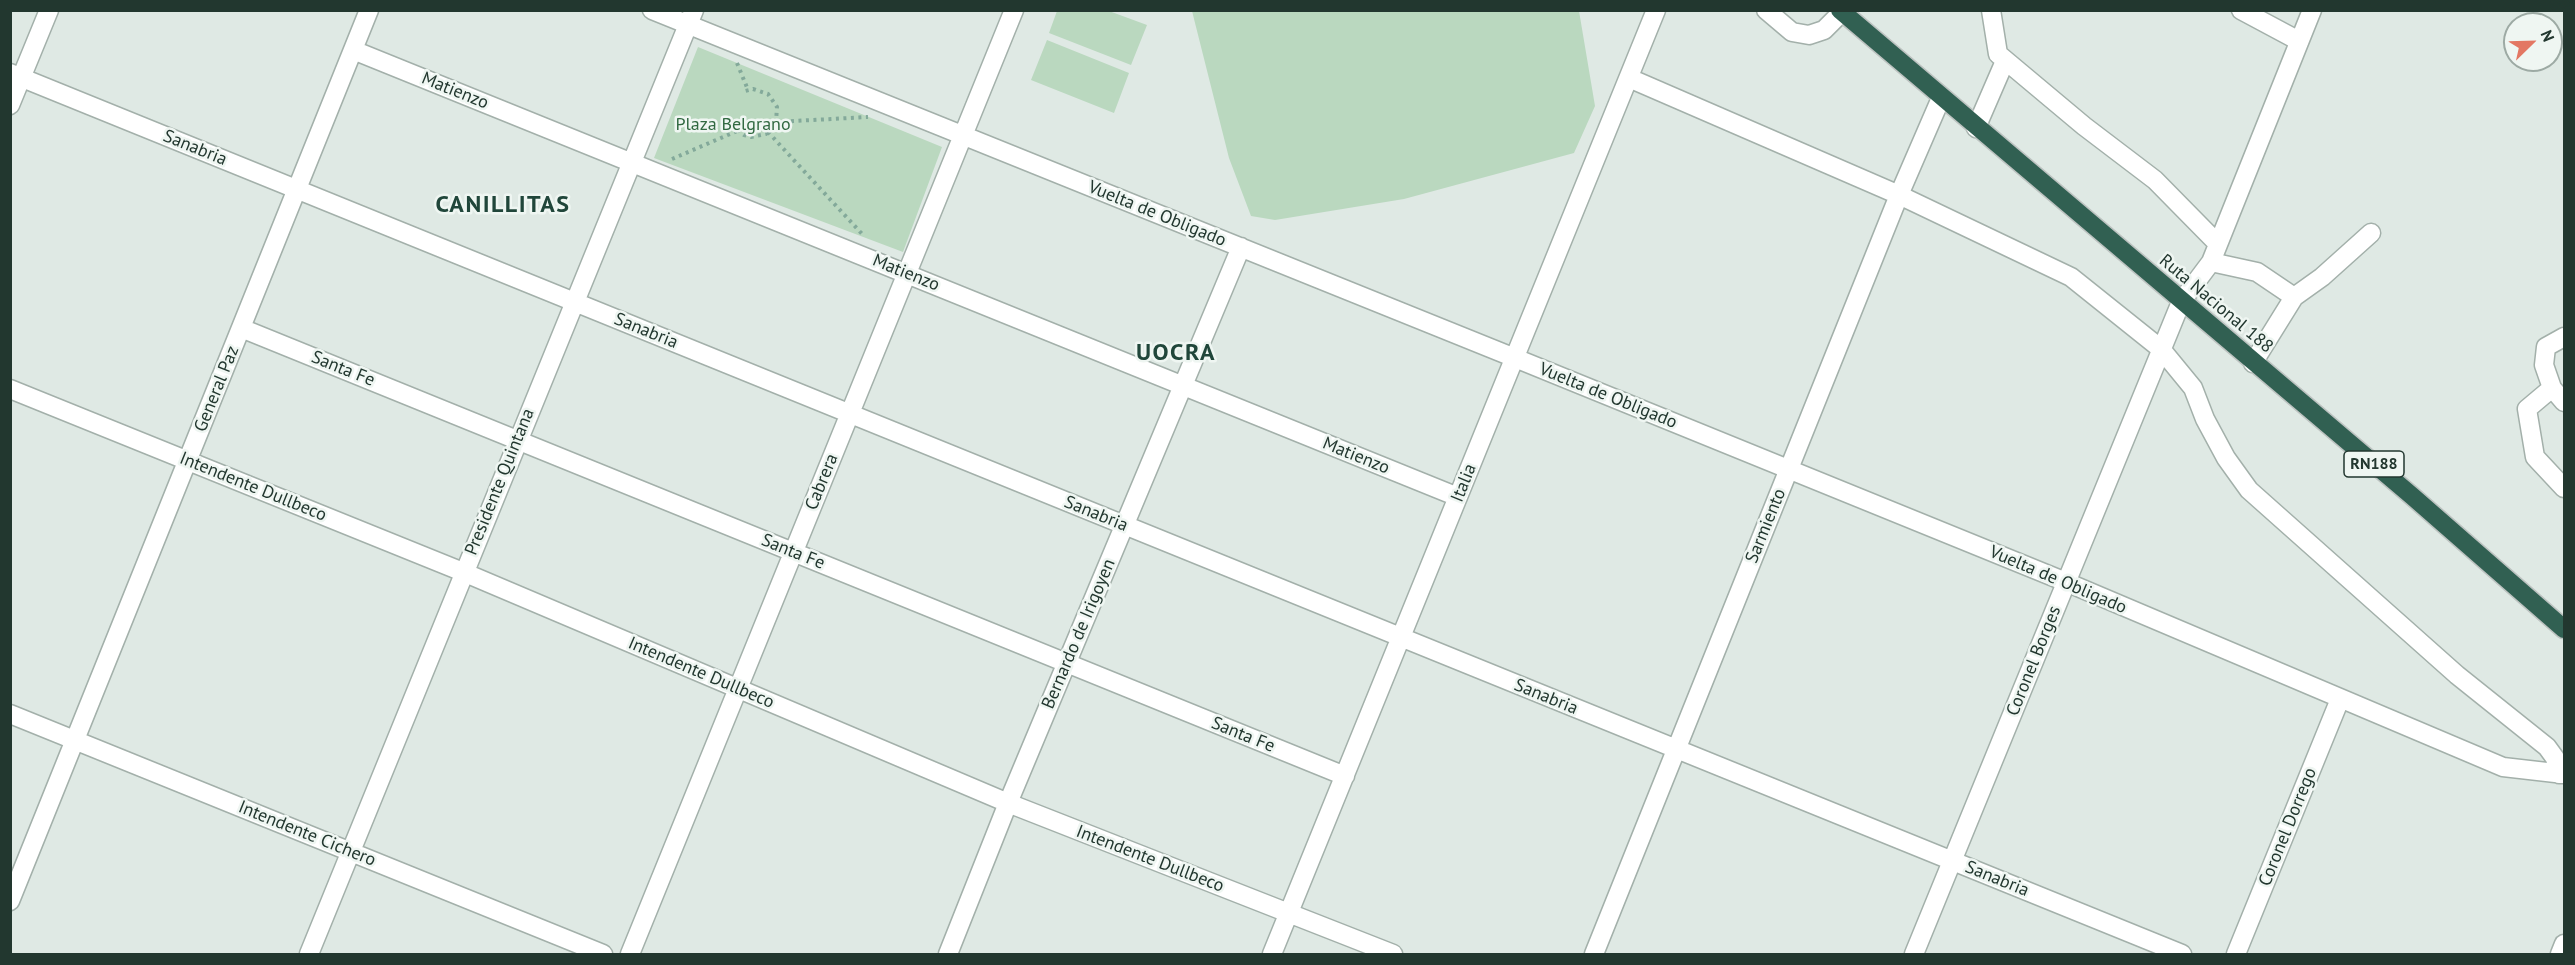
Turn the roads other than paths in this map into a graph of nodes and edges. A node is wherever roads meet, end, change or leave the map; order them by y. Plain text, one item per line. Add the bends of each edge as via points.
1 (49, 10) edge
2 (369, 10) edge
3 (652, 10) edge
4 (1014, 10) edge
5 (1656, 10) edge
6 (1766, 10) edge
7 (1991, 10) edge
8 (2241, 10) edge
9 (2312, 10) edge
10 (1841, 11) edge
11 (691, 18) edge
12 (2299, 41) junction
13 (353, 50) junction
14 (2005, 61) junction
15 (16, 75) edge
16 (1629, 78) junction
17 (1941, 98) junction
18 (10, 105) edge
19 (1976, 128) junction
20 (963, 136) junction
21 (639, 166) junction
22 (297, 189) junction
23 (1899, 195) junction
24 (2371, 233) dead end
25 (2218, 244) junction
26 (1240, 247) junction
27 (2211, 262) junction
28 (907, 274) junction
29 (2294, 297) junction
30 (574, 302) junction
31 (2181, 302) junction
32 (241, 328) junction
33 (2565, 337) edge
34 (2161, 349) junction
35 (1515, 358) junction
36 (2253, 363) junction
37 (1183, 385) junction
38 (2552, 388) junction
39 (10, 389) edge
40 (2565, 402) edge
41 (850, 414) junction
42 (517, 440) junction
43 (188, 461) junction
44 (1789, 470) junction
45 (2565, 488) edge
46 (1458, 497) junction
47 (1124, 525) junction
48 (794, 552) junction
49 (463, 572) junction
50 (2066, 582) junction
51 (2565, 629) edge
52 (1401, 638) junction
53 (1067, 663) junction
54 (738, 689) junction
55 (2340, 699) junction
56 (10, 714) edge
57 (76, 740) junction
58 (1677, 749) junction
59 (2562, 774) edge
60 (1345, 776) junction
61 (1008, 803) junction
62 (351, 852) junction
63 (1952, 861) junction
64 (10, 902) edge
65 (1289, 913) junction
66 (2565, 944) edge
67 (309, 954) edge
68 (603, 954) edge
69 (630, 954) edge
70 (948, 954) edge
71 (1272, 954) edge
72 (1393, 954) edge
73 (1594, 954) edge
74 (1914, 954) edge
75 (2182, 954) edge
76 (2236, 954) edge
77 (2560, 954) edge

1 - 15 street
2 - 13 street, General Paz
3 - 11 street, Vuelta de Obligado
4 - 20 street, Cabrera
5 - 16 street, Italia
6 - 10 street via 1792,32 1809,35 1824,30
7 - 14 street via 1998,54
8 - 12 street
9 - 12 street, Coronel Borges
10 - 17 highway, Ruta Nacional 188 / RN188
11 - 20 street, Vuelta de Obligado
11 - 21 street, Presidente Quintana
12 - 25 street, Coronel Borges
13 - 21 street, Matienzo
13 - 22 street, General Paz
14 - 19 street
14 - 25 street via 2155,180
15 - 18 street
15 - 22 street, Sanabria
16 - 23 street
16 - 35 street, Italia
17 - 19 highway, Ruta Nacional 188 / RN188
17 - 23 street, Sarmiento
19 - 31 highway, Ruta Nacional 188 / RN188
20 - 26 street, Vuelta de Obligado
20 - 28 street, Cabrera
21 - 28 street, Matienzo
21 - 30 street, Presidente Quintana
22 - 30 street, Sanabria
22 - 32 street, General Paz
23 - 34 street via 2071,278
23 - 44 street, Sarmiento
24 - 29 street
25 - 27 street, Coronel Borges
26 - 35 street, Vuelta de Obligado
26 - 37 street, Bernardo de Irigoyen
27 - 29 street via 2257,272
27 - 31 street, Coronel Borges
28 - 37 street, Matienzo
28 - 41 street, Cabrera
29 - 36 street
30 - 41 street, Sanabria
30 - 42 street, Presidente Quintana
31 - 34 street, Coronel Borges
31 - 36 highway, Ruta Nacional 188 / RN188
32 - 42 street, Santa Fe
32 - 43 street, General Paz
33 - 38 street via 2546,347 2544,365
34 - 50 street, Coronel Borges
34 - 59 street via 2193,388 2226,458 2249,490 2457,675 2547,747
35 - 44 street, Vuelta de Obligado
35 - 46 street, Italia
36 - 51 highway, Ruta Nacional 188 / RN188
37 - 46 street, Matienzo
37 - 47 street, Bernardo de Irigoyen
38 - 40 street
38 - 45 street via 2527,410 2535,457
39 - 43 street, Intendente Dullbeco
41 - 47 street, Sanabria
41 - 48 street, Cabrera
42 - 48 street, Santa Fe
42 - 49 street, Presidente Quintana
43 - 49 street, Intendente Dullbeco
43 - 57 street, General Paz
44 - 50 street, Vuelta de Obligado
44 - 58 street, Sarmiento
46 - 52 street, Italia
47 - 52 street, Sanabria
47 - 53 street, Bernardo de Irigoyen
48 - 53 street, Santa Fe
48 - 54 street, Cabrera
49 - 54 street, Intendente Dullbeco
49 - 62 street, Presidente Quintana
50 - 55 street, Vuelta de Obligado
50 - 63 street, Coronel Borges
52 - 58 street, Sanabria
52 - 60 street, Italia
53 - 60 street, Santa Fe
53 - 61 street, Bernardo de Irigoyen
54 - 61 street, Intendente Dullbeco
54 - 69 street, Cabrera
55 - 59 street, Vuelta de Obligado via 2503,767
55 - 76 street, Coronel Dorrego
56 - 57 street, Intendente Cichero
57 - 62 street, Intendente Cichero
57 - 64 street, General Paz
58 - 63 street, Sanabria
58 - 73 street, Sarmiento
60 - 65 street, Italia
61 - 65 street, Intendente Dullbeco
61 - 70 street, Bernardo de Irigoyen
62 - 67 street, Presidente Quintana
62 - 68 street, Intendente Cichero
63 - 74 street, Coronel Borges
63 - 75 street, Sanabria
65 - 71 street, Italia
65 - 72 street, Intendente Dullbeco
66 - 77 street

